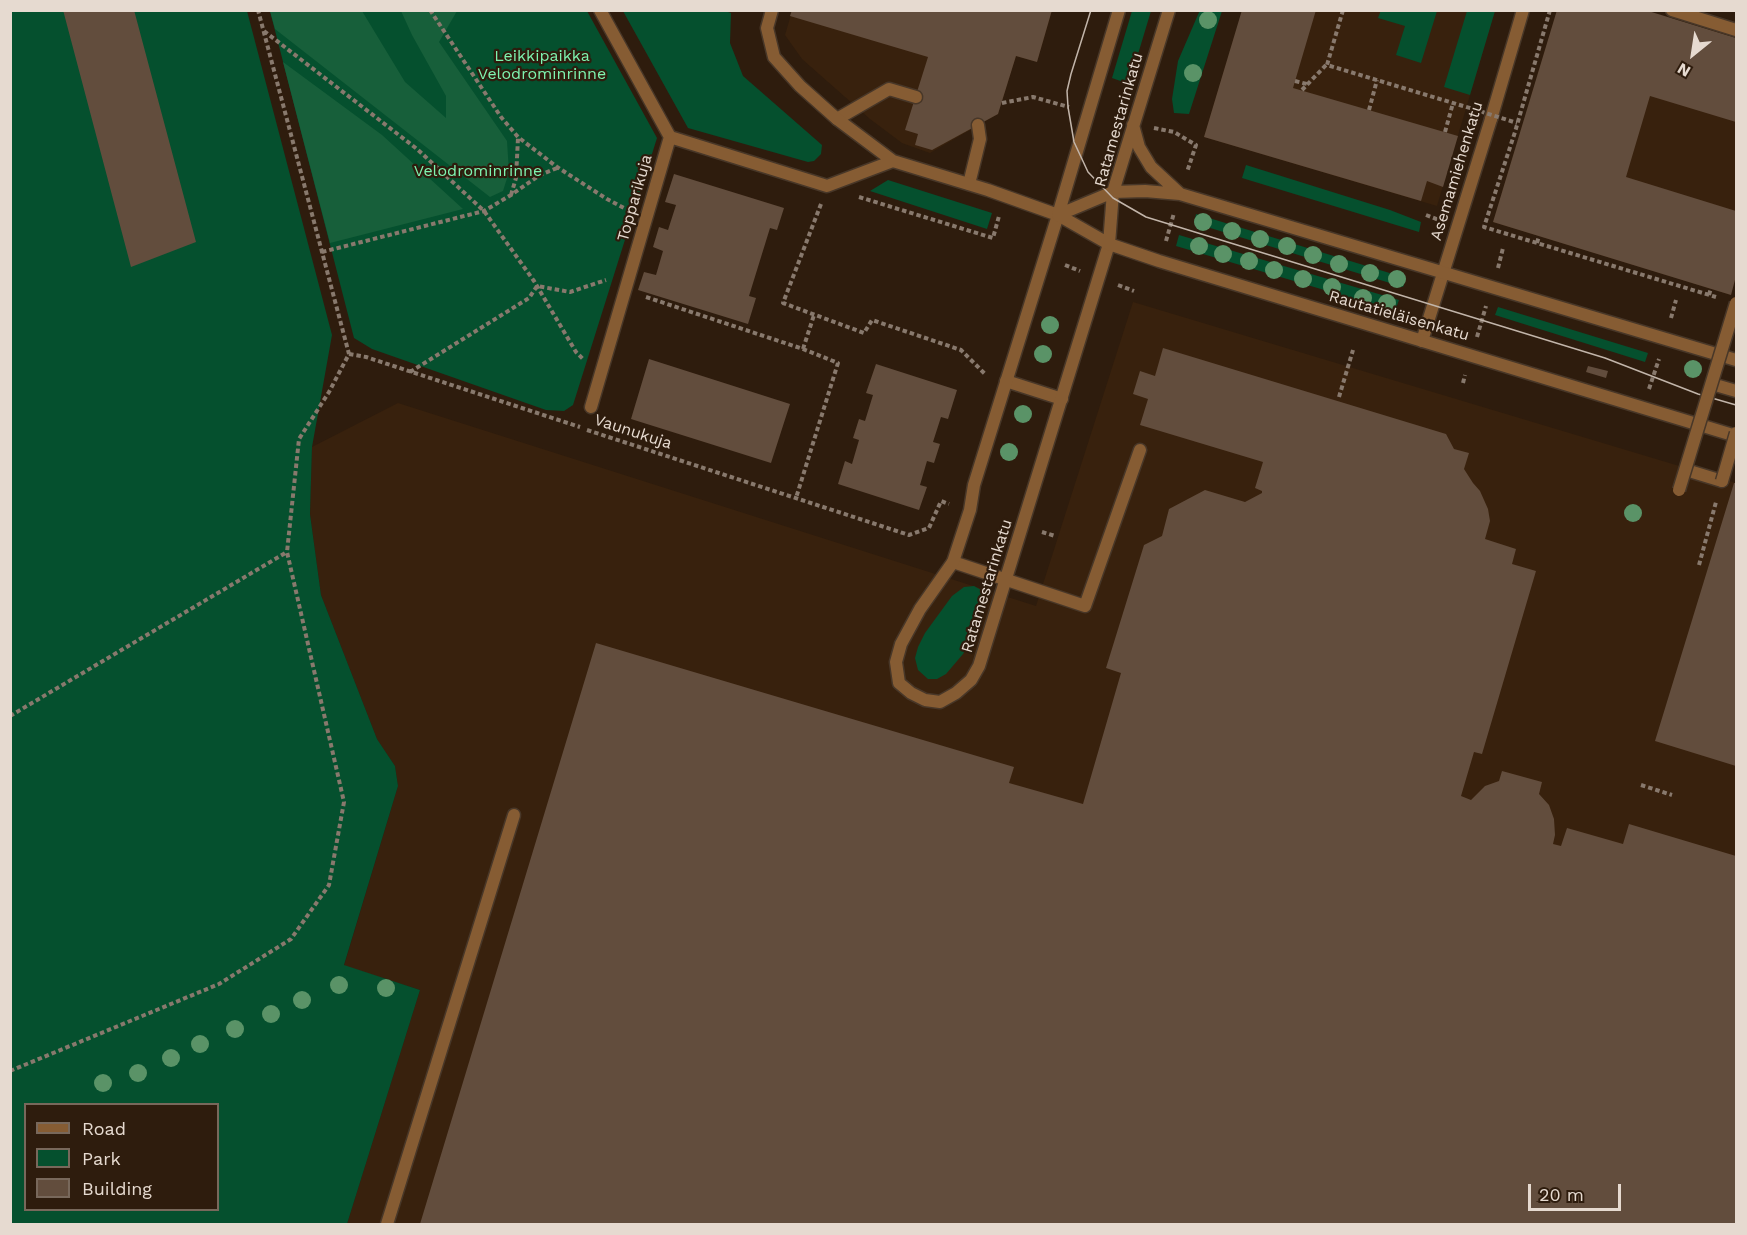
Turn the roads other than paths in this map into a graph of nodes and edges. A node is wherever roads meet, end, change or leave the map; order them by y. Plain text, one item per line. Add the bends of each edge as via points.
1 (600, 10) edge
2 (772, 10) edge
3 (1119, 10) edge
4 (1168, 10) edge
5 (1523, 10) edge
6 (1672, 10) edge
7 (1737, 30) edge
8 (915, 97) dead end
9 (837, 119) junction
10 (1133, 124) junction
11 (978, 125) dead end
12 (670, 137) junction
13 (893, 161) junction
14 (969, 184) junction
15 (1113, 192) junction
16 (1180, 194) junction
17 (1058, 215) junction
18 (1109, 244) junction
19 (1443, 272) junction
20 (1736, 303) edge
21 (1422, 341) junction
22 (1737, 360) edge
23 (1006, 381) junction
24 (1712, 384) junction
25 (1737, 391) edge
26 (1062, 399) junction
27 (591, 407) dead end
28 (1737, 434) edge
29 (1140, 450) dead end
30 (1686, 470) junction
31 (1679, 490) dead end
32 (953, 562) junction
33 (1006, 580) junction
34 (514, 815) dead end
35 (387, 1224) edge

1 - 12 street, Topparikuja
2 - 9 street, Rautatieläisenkatu via 767,28 774,57
3 - 17 street, Ratamestarinkatu
4 - 10 street, Ratamestarinkatu
5 - 19 street, Asemamiehenkatu
6 - 7 street
8 - 9 street via 889,89
9 - 13 street, Rautatieläisenkatu
10 - 15 street, Ratamestarinkatu
10 - 16 street via 1139,147 1151,167
11 - 14 street via 980,139
12 - 13 street via 827,186
12 - 27 street, Topparikuja
13 - 14 street, Rautatieläisenkatu
14 - 17 street, Rautatieläisenkatu
15 - 16 street
15 - 17 street
15 - 18 street, Ratamestarinkatu
16 - 19 street
17 - 18 street, Rautatieläisenkatu
17 - 23 street, Ratamestarinkatu
18 - 21 street, Rautatieläisenkatu
18 - 26 street, Ratamestarinkatu
19 - 21 street, Asemamiehenkatu
19 - 22 street
20 - 24 street, bridge
21 - 28 street, Rautatieläisenkatu
23 - 26 street
23 - 32 street, Ratamestarinkatu
24 - 25 street
24 - 30 street, bridge
26 - 33 street, Ratamestarinkatu
28 - 30 street, bridge via 1722,481
29 - 33 street via 1085,606
30 - 31 street, bridge
32 - 33 street
32 - 33 street, Ratamestarinkatu via 920,609 896,662 899,683 925,700 940,702 971,680 980,666
34 - 35 street

